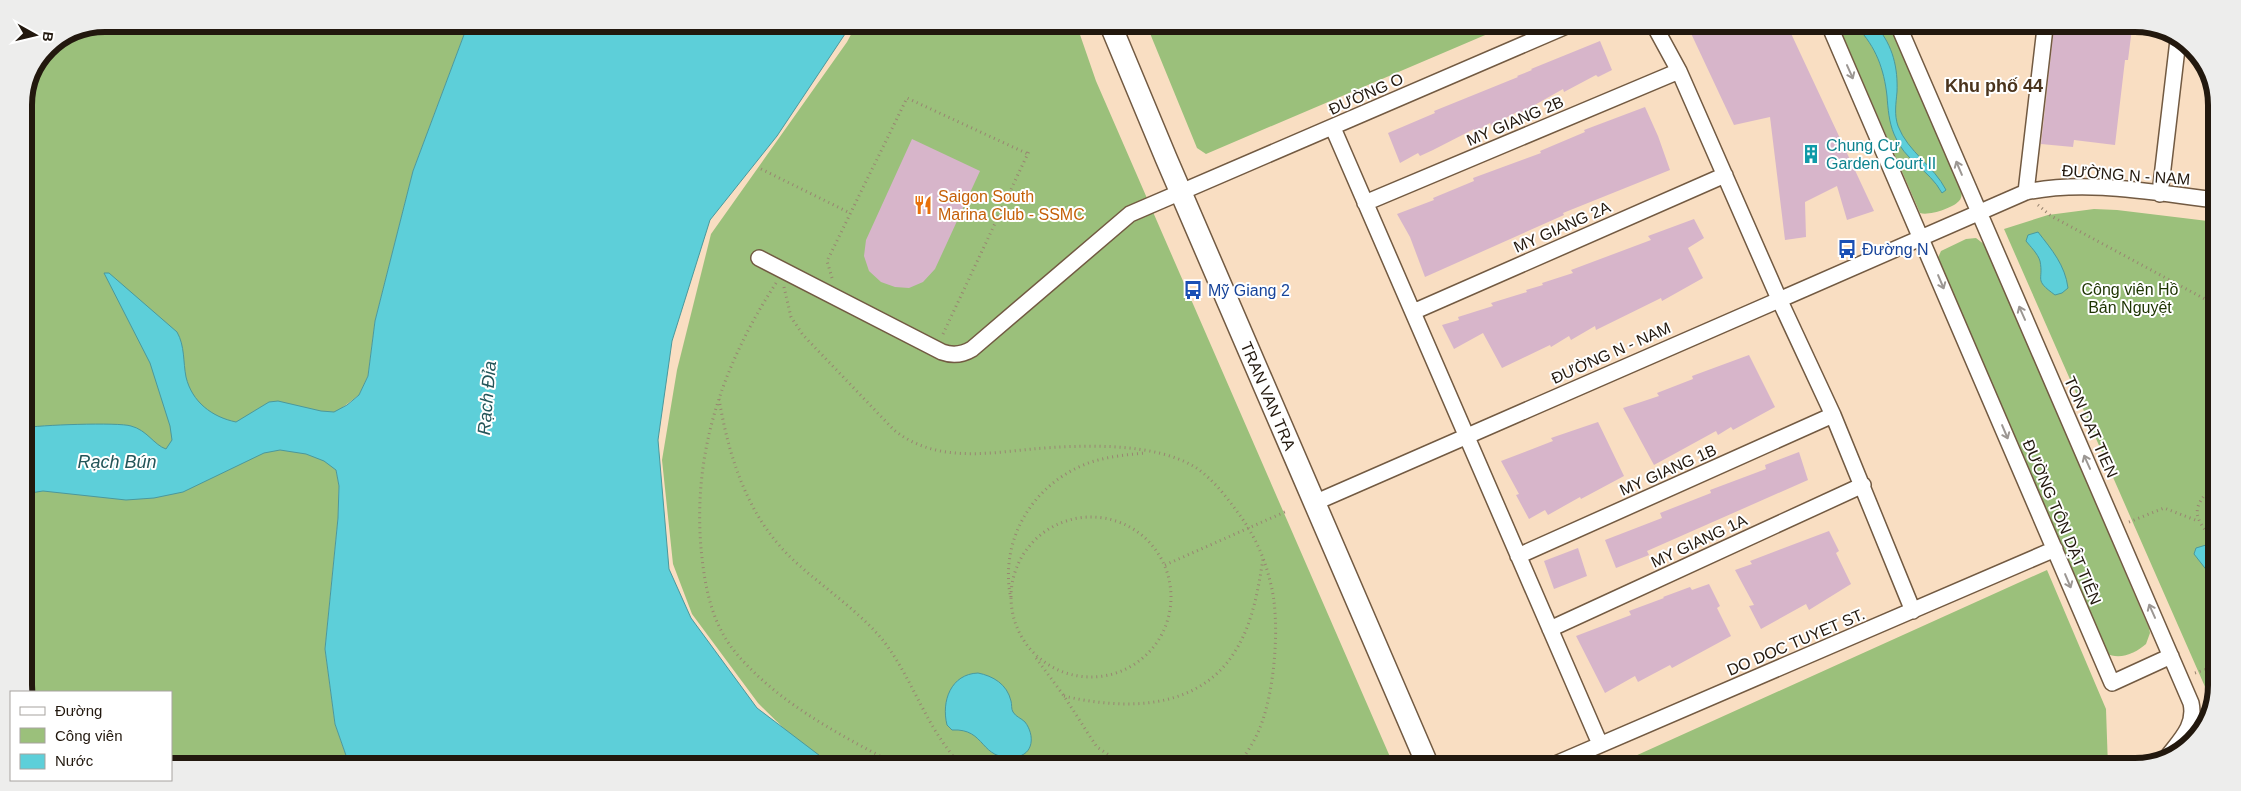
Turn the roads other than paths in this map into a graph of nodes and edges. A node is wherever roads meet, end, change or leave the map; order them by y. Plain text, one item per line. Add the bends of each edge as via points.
1 (1113, 32) edge
2 (1553, 32) edge
3 (1658, 32) edge
4 (1832, 32) edge
5 (1903, 32) edge
6 (2046, 32) edge
7 (2177, 46) edge
8 (1679, 71) junction
9 (1333, 128) junction
10 (1724, 175) junction
11 (1181, 192) junction
12 (2026, 192) junction
13 (2160, 194) junction
14 (2208, 199) edge
15 (1365, 203) junction
16 (1978, 212) junction
17 (1922, 237) junction
18 (758, 258) dead end
19 (1779, 299) junction
20 (1413, 312) junction
21 (1833, 415) junction
22 (1466, 436) junction
23 (1863, 484) junction
24 (1314, 503) junction
25 (2055, 549) junction
26 (1518, 556) junction
27 (1913, 611) junction
28 (1550, 629) junction
29 (2171, 656) junction
30 (1600, 744) junction
31 (2176, 746) edge
32 (1425, 758) edge
33 (1569, 758) edge

1 - 11 main road, TRAN VAN TRA
2 - 9 street, ĐƯỜNG O
3 - 8 street
4 -> 17 street
16 -> 5 street, TON DAT TIEN
6 - 12 street
7 - 13 street
8 - 10 street
8 - 15 street, MY GIANG 2B
9 - 11 street, ĐƯỜNG O
9 - 15 street
10 - 19 street
10 - 20 street, MY GIANG 2A
11 - 18 street, ĐƯỜNG O via 1130,214 972,349 958,355 942,352
11 - 24 main road, TRAN VAN TRA
12 - 13 street, ĐƯỜNG N - NAM via 2072,187
12 - 16 street, ĐƯỜNG N - NAM
13 - 14 street, ĐƯỜNG N - NAM
15 - 20 street
16 - 17 street, ĐƯỜNG N - NAM
29 -> 16 street, TON DAT TIEN
17 - 19 street, ĐƯỜNG N - NAM
17 -> 25 street, ĐƯỜNG TÔN DẬT TIÊN
19 - 21 street
19 - 22 street, ĐƯỜNG N - NAM
20 - 22 street
21 - 23 street
21 - 26 street, MY GIANG 1B
22 - 24 street, ĐƯỜNG N - NAM
22 - 26 street
23 - 27 street
23 - 28 street, MY GIANG 1A
24 - 32 main road, TRAN VAN TRA
25 - 27 street, DO DOC TUYET ST.
25 -> 29 street, ĐƯỜNG TÔN DẬT TIÊN via 2112,683
26 - 28 street
27 - 30 street, DO DOC TUYET ST.
28 - 30 street
29 - 31 street via 2193,711 2190,727
30 - 33 street, DO DOC TUYET ST.

